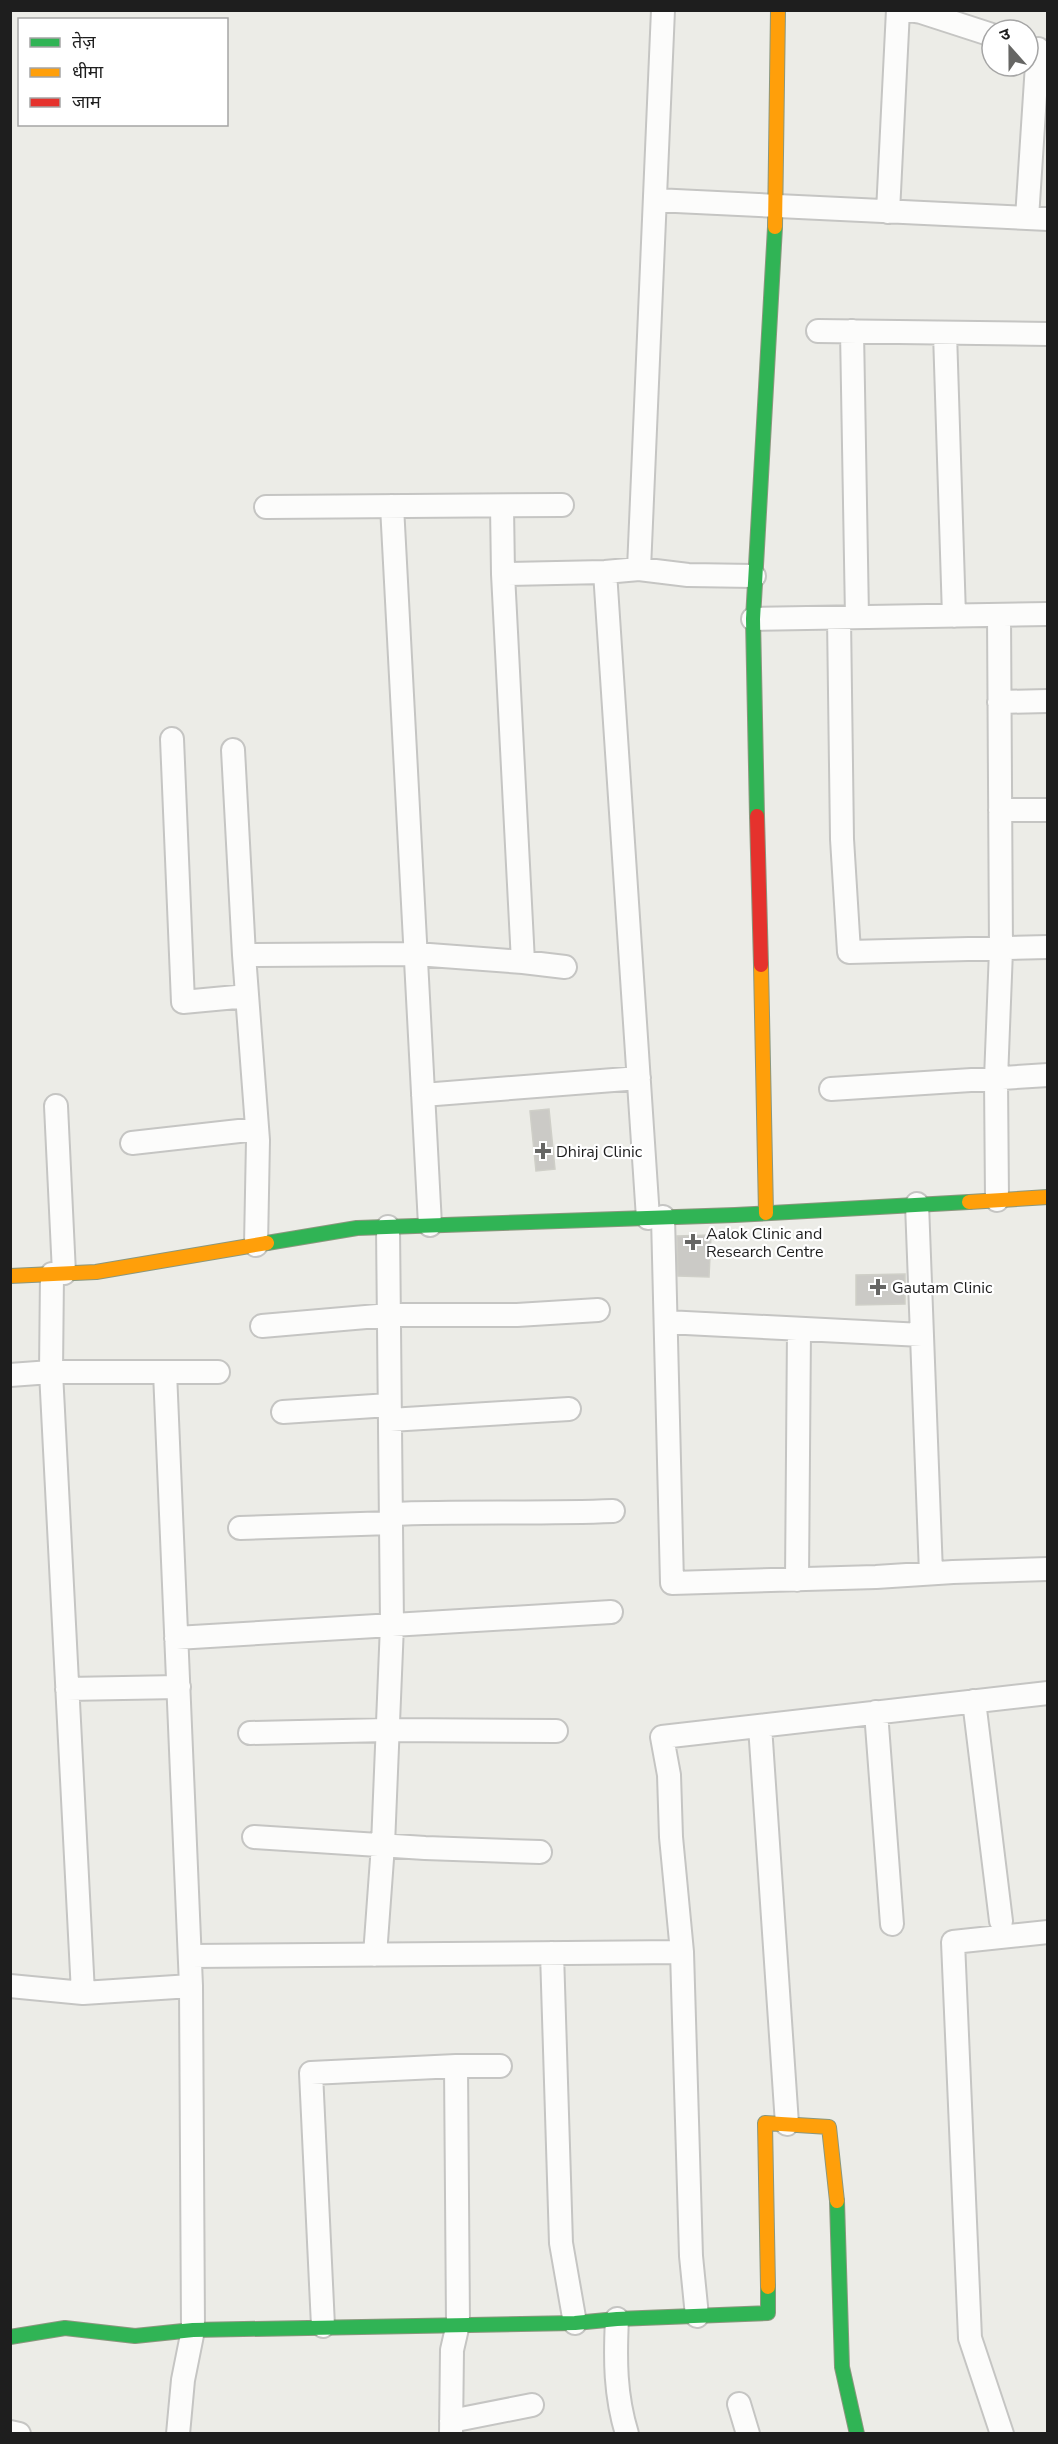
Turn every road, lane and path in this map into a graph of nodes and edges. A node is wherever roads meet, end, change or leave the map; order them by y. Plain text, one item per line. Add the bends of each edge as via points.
1 (663, 10) edge
2 (778, 10) edge
3 (898, 10) edge
4 (908, 10) edge
5 (949, 16) edge
6 (980, 29) edge
7 (1038, 78) edge
8 (655, 200) junction
9 (776, 206) junction
10 (888, 212) junction
11 (1037, 219) edge
12 (818, 331) dead end
13 (852, 331) junction
14 (945, 333) junction
15 (1047, 334) edge
16 (392, 506) junction
17 (502, 506) junction
18 (562, 506) dead end
19 (266, 507) dead end
20 (639, 569) junction
21 (605, 572) junction
22 (503, 574) junction
23 (754, 576) junction
24 (1047, 614) edge
25 (999, 615) junction
26 (954, 616) junction
27 (848, 618) junction
28 (753, 619) junction
29 (1047, 701) edge
30 (999, 702) junction
31 (172, 739) dead end
32 (233, 750) dead end
33 (1000, 810) junction
34 (1047, 810) edge
35 (1047, 947) edge
36 (1001, 950) junction
37 (416, 954) junction
38 (244, 955) junction
39 (523, 962) junction
40 (565, 967) dead end
41 (247, 996) junction
42 (1047, 1075) edge
43 (639, 1078) junction
44 (996, 1079) junction
45 (831, 1089) dead end
46 (423, 1095) junction
47 (56, 1106) dead end
48 (258, 1129) junction
49 (132, 1143) dead end
50 (1047, 1197) edge
51 (997, 1200) junction
52 (917, 1204) junction
53 (766, 1213) junction
54 (656, 1217) junction
55 (430, 1225) junction
56 (388, 1227) junction
57 (256, 1245) junction
58 (58, 1273) junction
59 (10, 1276) edge
60 (598, 1310) dead end
61 (389, 1315) junction
62 (666, 1322) junction
63 (262, 1326) dead end
64 (799, 1329) junction
65 (922, 1335) junction
66 (51, 1372) junction
67 (165, 1372) junction
68 (218, 1372) dead end
69 (10, 1375) edge
70 (569, 1409) dead end
71 (283, 1412) dead end
72 (390, 1412) junction
73 (613, 1511) dead end
74 (391, 1519) junction
75 (240, 1528) dead end
76 (1047, 1569) edge
77 (931, 1573) junction
78 (797, 1580) junction
79 (611, 1612) dead end
80 (392, 1625) junction
81 (176, 1638) junction
82 (178, 1687) junction
83 (67, 1689) junction
84 (1047, 1693) edge
85 (974, 1701) junction
86 (876, 1712) junction
87 (760, 1726) junction
88 (387, 1730) junction
89 (556, 1731) dead end
90 (250, 1733) dead end
91 (254, 1837) dead end
92 (383, 1845) junction
93 (540, 1852) dead end
94 (1001, 1922) dead end
95 (892, 1924) dead end
96 (1047, 1932) edge
97 (682, 1952) junction
98 (552, 1953) junction
99 (375, 1955) junction
100 (190, 1956) junction
101 (10, 1986) edge
102 (191, 1986) junction
103 (83, 1993) junction
104 (456, 2066) junction
105 (500, 2066) dead end
106 (788, 2124) junction
107 (697, 2316) junction
108 (617, 2319) junction
109 (575, 2323) junction
110 (458, 2324) junction
111 (323, 2326) junction
112 (193, 2330) junction
113 (10, 2337) edge
114 (739, 2404) dead end
115 (532, 2405) dead end
116 (451, 2427) edge
117 (10, 2432) edge
118 (19, 2433) edge
119 (178, 2433) edge
120 (627, 2433) edge
121 (748, 2433) edge
122 (856, 2433) edge
123 (1002, 2433) edge

1 - 8 street
2 - 9 street
3 - 10 street
4 - 5 street
5 - 6 street
7 - 11 street
8 - 9 street
8 - 20 street
9 - 10 street
9 - 23 street
10 - 11 street
12 - 13 street
13 - 14 street
13 - 27 street
14 - 15 street
14 - 26 street
16 - 17 street
16 - 19 street
16 - 37 street
17 - 18 street
17 - 22 street
20 - 21 street
20 - 23 street via 688,575
21 - 22 street
21 - 43 street
22 - 39 street
23 - 28 street
24 - 25 street
25 - 26 street
25 - 30 street
26 - 27 street
27 - 28 street
27 - 36 street via 842,839 849,952
28 - 53 street
29 - 30 street
30 - 33 street
31 - 41 street via 183,1002
32 - 38 street
33 - 34 street
33 - 36 street
35 - 36 street
36 - 44 street
37 - 38 street
37 - 39 street
37 - 46 street
38 - 41 street
39 - 40 street
41 - 48 street
42 - 44 street
43 - 46 street
43 - 54 street
44 - 45 street
44 - 51 street
46 - 55 street
47 - 58 street
48 - 49 street
48 - 57 street
50 - 51 street
51 - 52 street
52 - 53 street
52 - 65 street
53 - 54 street
54 - 55 street
54 - 62 street
55 - 56 street
56 - 57 street via 357,1228
56 - 61 street
57 - 58 street via 96,1272
58 - 59 street
58 - 66 street
60 - 61 street via 517,1315
61 - 63 street
61 - 72 street
62 - 64 street
62 - 78 street via 672,1583
64 - 65 street
64 - 78 street
65 - 77 street
66 - 67 street
66 - 69 street
66 - 83 street
67 - 68 street
67 - 81 street
70 - 72 street
71 - 72 street
72 - 74 street
73 - 74 street via 446,1512
74 - 75 street
74 - 80 street
76 - 77 street
77 - 78 street
79 - 80 street
80 - 81 street
80 - 88 street
81 - 82 street
82 - 83 street
82 - 100 street
83 - 103 street
84 - 85 street
85 - 86 street
85 - 94 street
86 - 87 street
86 - 95 street
87 - 97 street via 662,1737 669,1775
87 - 106 street
88 - 89 street
88 - 90 street
88 - 92 street
91 - 92 street
92 - 93 street
92 - 99 street
96 - 123 street via 952,1942 970,2338
97 - 98 street
97 - 107 street
98 - 99 street
98 - 109 street via 561,2243
99 - 100 street
100 - 102 street
101 - 103 street
102 - 103 street
102 - 112 street
104 - 105 street
104 - 110 street
104 - 111 street via 311,2073
106 - 107 street via 765,2123 768,2313
106 - 122 street via 830,2127 837,2195 842,2367
107 - 108 street
108 - 109 street
108 - 120 street via 615,2369 619,2407
109 - 110 street
110 - 111 street
110 - 116 street via 452,2350
111 - 112 street
112 - 113 street via 135,2336 65,2328
112 - 119 street
114 - 121 street
115 - 116 street
117 - 118 street

